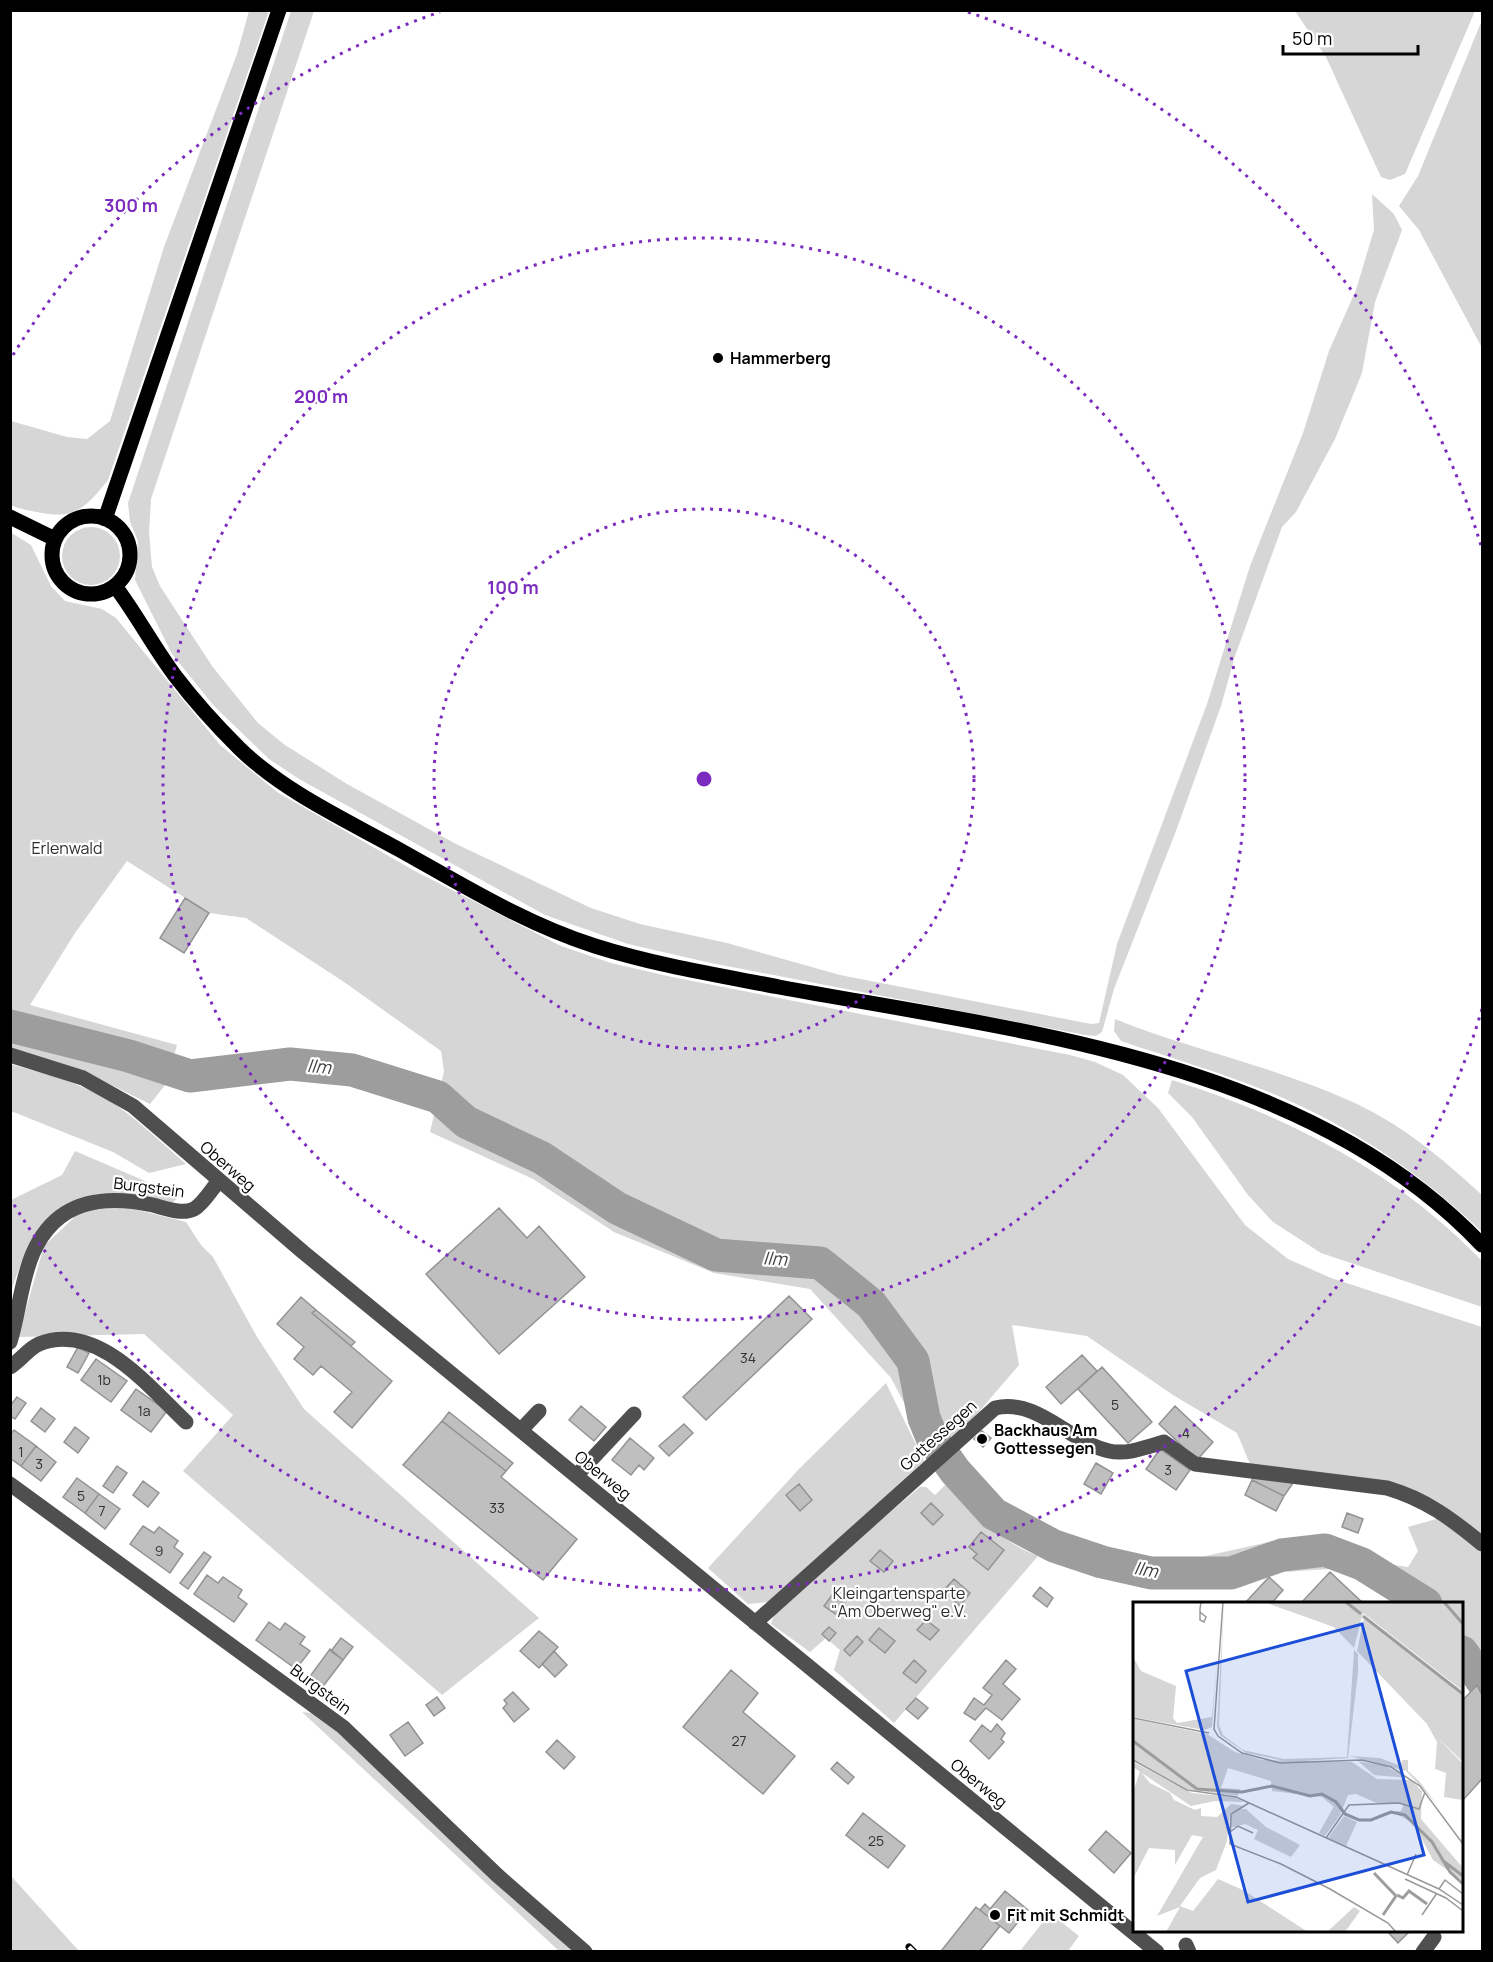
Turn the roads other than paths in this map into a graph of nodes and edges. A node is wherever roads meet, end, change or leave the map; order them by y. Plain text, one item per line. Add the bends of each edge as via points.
1 (279, 10) edge
2 (10, 516) edge
3 (105, 519) junction
4 (55, 539) junction
5 (115, 586) junction
6 (10, 1055) edge
7 (218, 1182) junction
8 (1482, 1245) edge
9 (10, 1342) edge
10 (10, 1367) edge
11 (539, 1411) dead end
12 (634, 1414) dead end
13 (186, 1422) dead end
14 (521, 1430) junction
15 (576, 1476) junction
16 (10, 1484) edge
17 (1482, 1544) edge
18 (755, 1623) junction
19 (1434, 1937) dead end
20 (585, 1952) edge
21 (1157, 1952) edge
22 (1423, 1952) edge

1 - 3 main road
2 - 4 main road
3 - 4 main road via 80,518 66,525
3 - 5 main road via 121,530 129,546 127,570
4 - 5 main road via 53,566 67,586 90,594
5 - 8 main road via 174,674 207,714 268,772 359,827 548,929 658,963 1020,1032 1104,1050 1204,1079 1293,1113 1368,1155 1424,1194
6 - 7 street, Oberweg via 83,1078 152,1114
7 - 9 street, Burgstein via 193,1210 181,1212 122,1199 98,1199 64,1214 33,1253
7 - 14 street, Oberweg
10 - 13 street via 38,1344 82,1340 111,1354
11 - 14 street
12 - 15 street
14 - 15 street, Oberweg
15 - 18 street, Oberweg
16 - 20 street, Burgstein via 343,1727 497,1875
17 - 18 street, Gottessegen via 1440,1510 1387,1488 1195,1464 1164,1442 1111,1452 1017,1406 995,1408
18 - 21 street, Oberweg
19 - 22 street

